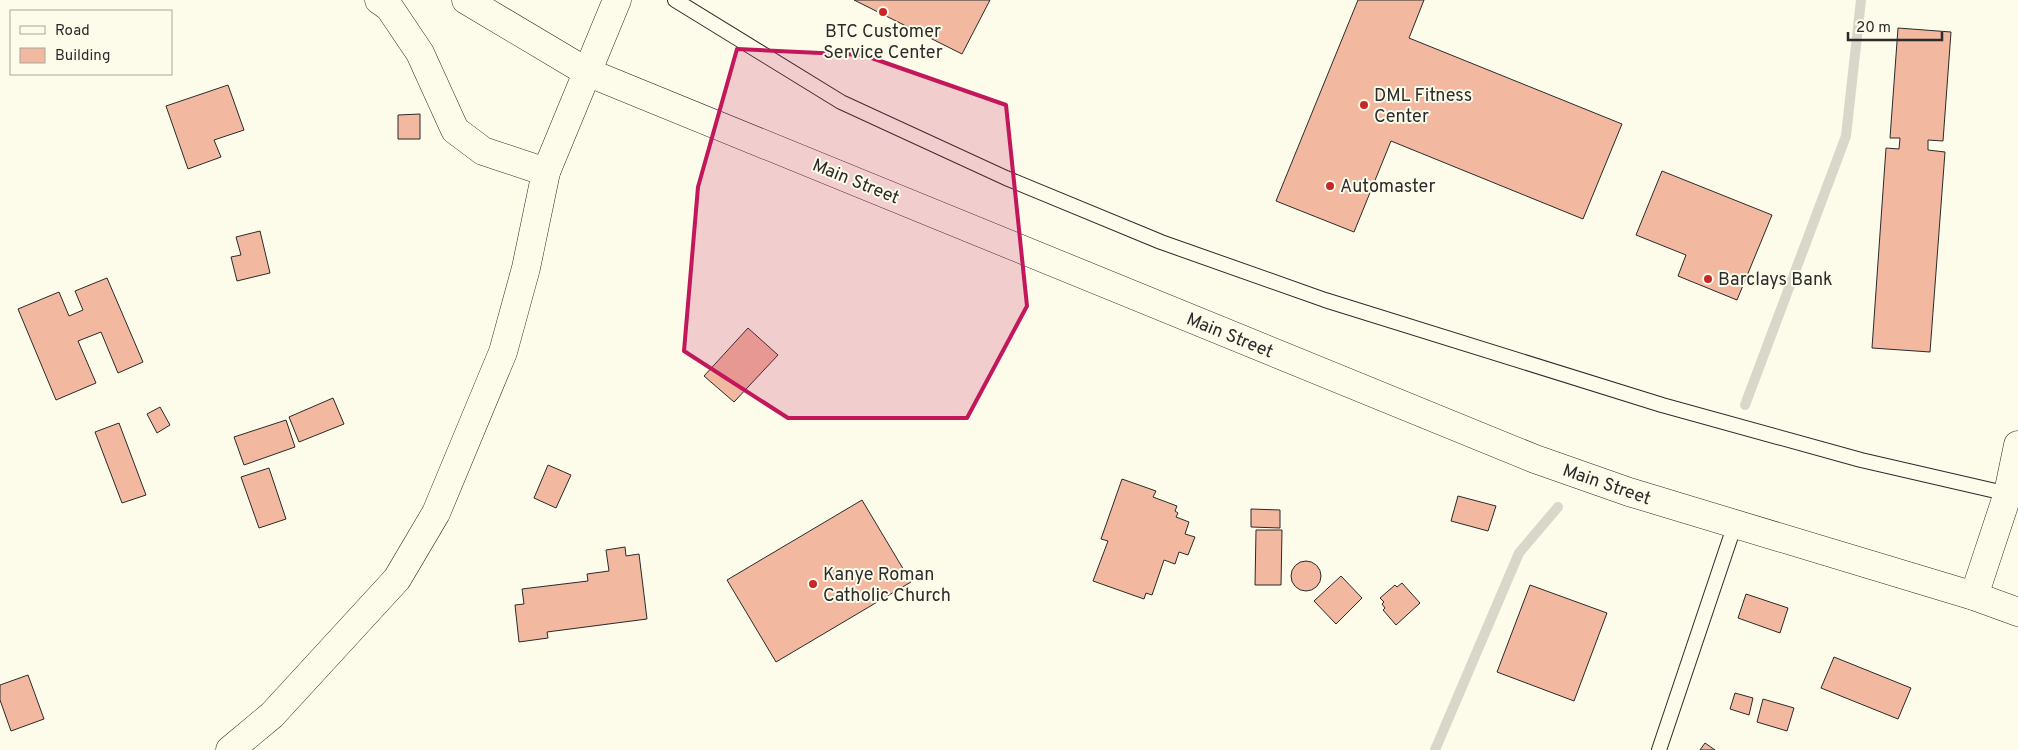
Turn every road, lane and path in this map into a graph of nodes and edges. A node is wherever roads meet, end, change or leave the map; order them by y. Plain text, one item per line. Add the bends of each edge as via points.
1 (379, 0) edge
2 (466, 0) edge
3 (617, 0) edge
4 (675, 0) edge
5 (587, 72) junction
6 (546, 172) junction
7 (2018, 445) edge
8 (2013, 495) edge
9 (1735, 524) junction
10 (1974, 596) junction
11 (2018, 612) edge
12 (230, 750) edge
13 (1659, 750) edge

1 - 6 main road via 389,7 420,53 455,130 483,151
2 - 5 main road, Main Street
3 - 5 main road
4 - 8 lane via 841,102 1006,178 1161,242 1325,300 1662,405 1861,460
5 - 6 main road
5 - 9 main road, Main Street via 1535,459
6 - 12 main road via 526,268 503,352 436,513 396,579 272,715
7 - 8 main road
8 - 10 main road
9 - 10 main road, Main Street
9 - 13 lane
10 - 11 main road, Main Street

